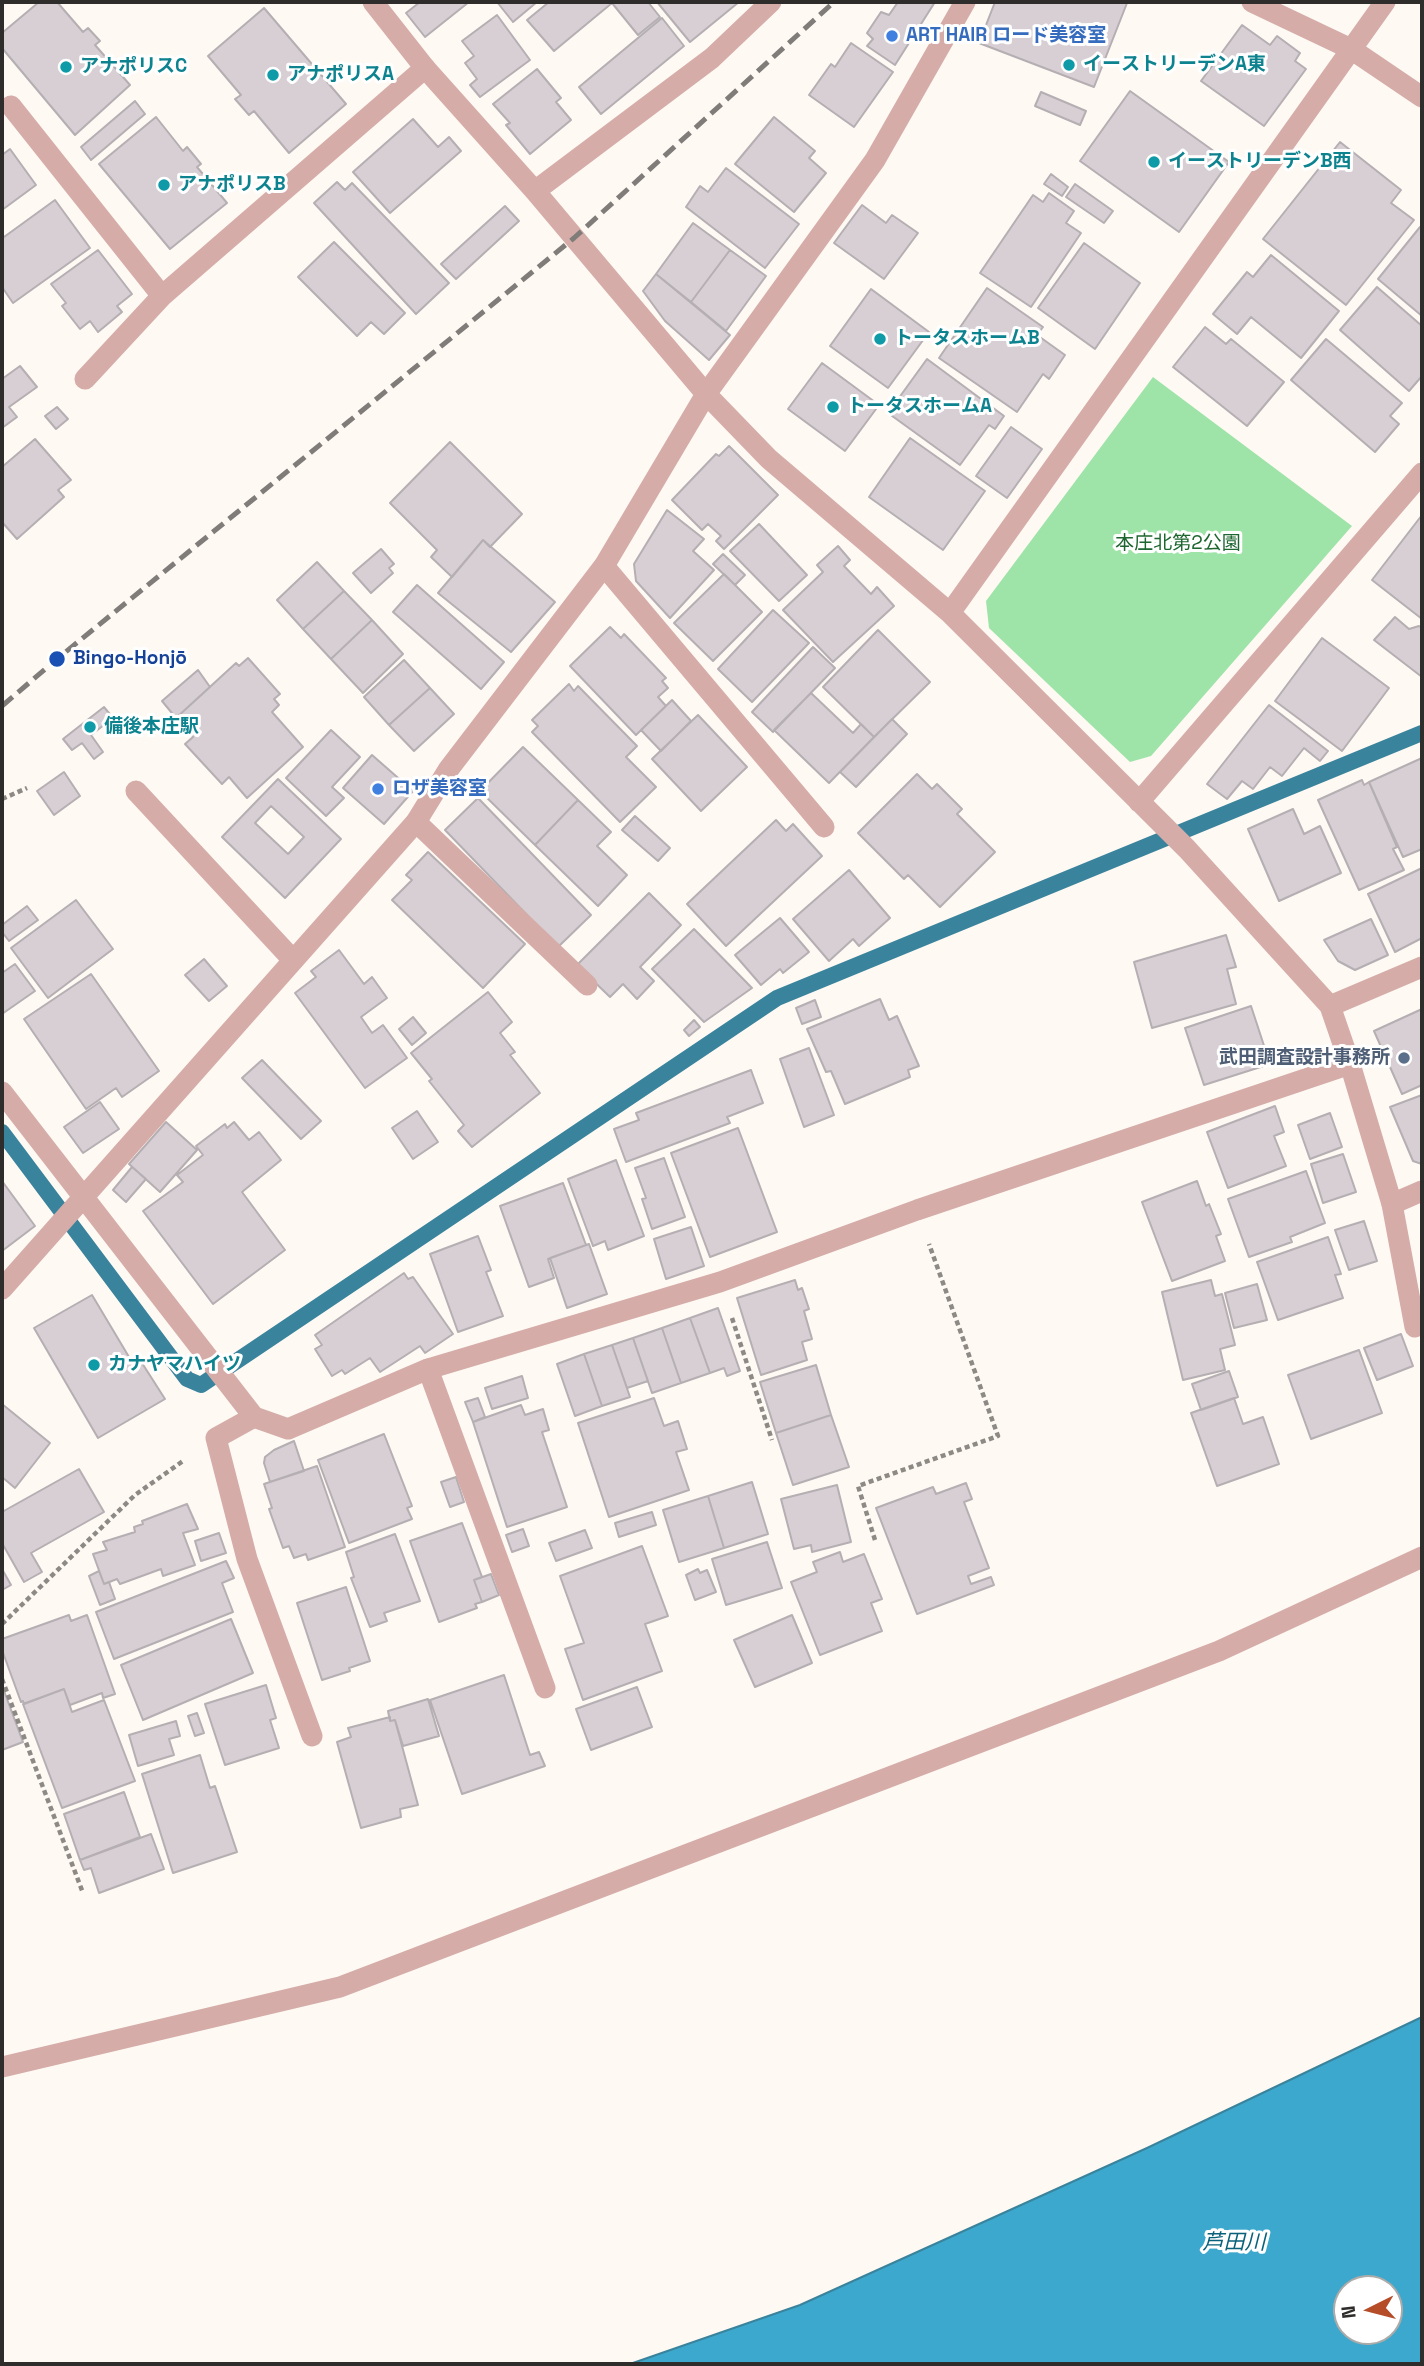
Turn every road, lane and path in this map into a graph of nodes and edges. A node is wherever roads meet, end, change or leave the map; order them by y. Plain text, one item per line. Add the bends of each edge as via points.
1 (373, 2) edge
2 (771, 2) edge
3 (965, 2) edge
4 (1252, 2) edge
5 (1385, 2) edge
6 (1351, 49) junction
7 (425, 68) junction
8 (1422, 97) edge
9 (11, 106) dead end
10 (535, 191) junction
11 (162, 296) junction
12 (85, 379) dead end
13 (706, 394) junction
14 (1422, 473) edge
15 (604, 566) junction
16 (950, 613) junction
17 (27, 788) dead end
18 (136, 791) dead end
19 (2, 799) edge
20 (1139, 803) junction
21 (416, 822) junction
22 (824, 827) dead end
23 (293, 960) junction
24 (1422, 967) edge
25 (587, 985) dead end
26 (1330, 1006) junction
27 (1350, 1064) junction
28 (2, 1092) edge
29 (1422, 1191) edge
30 (79, 1202) junction
31 (1392, 1204) junction
32 (917, 1210) junction
33 (720, 1282) junction
34 (2, 1289) edge
35 (1415, 1327) dead end
36 (428, 1369) junction
37 (254, 1417) junction
38 (216, 1438) junction
39 (772, 1440) dead end
40 (876, 1540) dead end
41 (1422, 1557) edge
42 (2, 1624) edge
43 (2, 1679) edge
44 (545, 1688) dead end
45 (312, 1736) dead end
46 (83, 1893) dead end
47 (2, 2067) edge

1 - 7 street
2 - 10 street via 712,58
3 - 13 street via 875,160
4 - 6 street
5 - 6 street
6 - 8 street
6 - 16 street
7 - 10 street
7 - 11 street
9 - 11 street
10 - 13 street
11 - 12 street
13 - 15 street
13 - 16 street via 769,458
14 - 20 street
15 - 21 street via 448,770
15 - 22 street
16 - 20 street
17 - 19 path
18 - 23 street
20 - 26 street
21 - 23 street
21 - 25 street
23 - 30 street
24 - 26 street
26 - 27 street
27 - 31 street
27 - 32 street
28 - 30 street
29 - 31 street
30 - 34 street
30 - 37 street
31 - 35 street
32 - 33 street
32 - 40 path via 998,1436 858,1486
33 - 36 street
33 - 39 path
36 - 37 street via 288,1429
36 - 44 street
37 - 38 street
38 - 42 path via 135,1495
38 - 45 street via 247,1559
41 - 47 street via 1219,1651 340,1987
43 - 46 path

